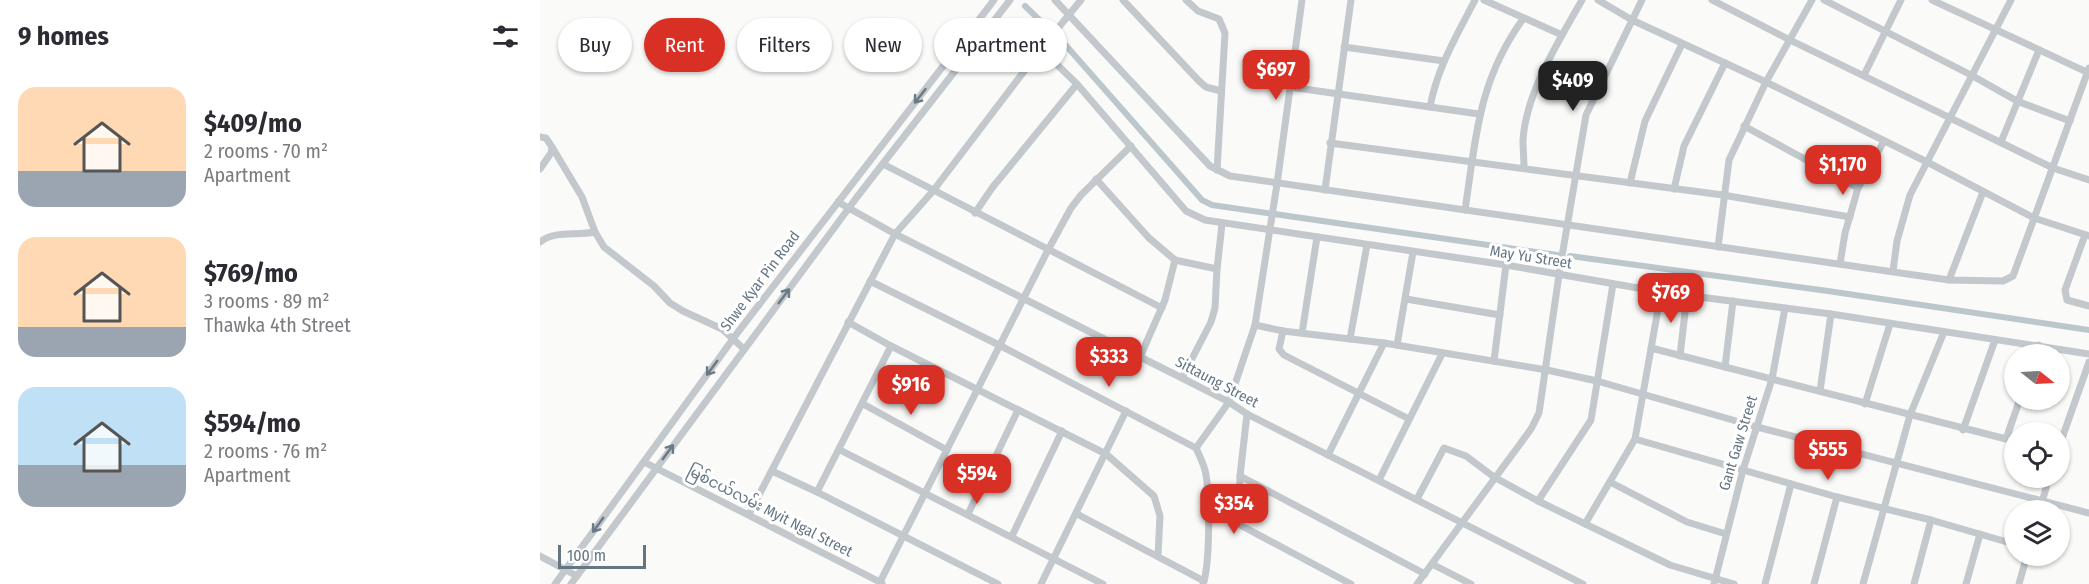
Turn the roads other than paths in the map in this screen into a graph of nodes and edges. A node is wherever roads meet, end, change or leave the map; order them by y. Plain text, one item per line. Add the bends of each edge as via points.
1 (994, 0) edge
2 (1010, 0) edge
3 (1055, 0) edge
4 (1081, 0) edge
5 (1122, 0) edge
6 (1186, 0) edge
7 (1302, 0) edge
8 (1351, 0) edge
9 (1475, 0) edge
10 (1484, 0) edge
11 (1582, 0) edge
12 (1598, 0) edge
13 (1642, 0) edge
14 (1712, 0) edge
15 (1812, 0) edge
16 (1824, 0) edge
17 (1901, 0) edge
18 (1932, 0) edge
19 (1954, 0) edge
20 (2011, 0) edge
21 (1950, 8) junction
22 (1069, 14) junction
23 (1066, 18) edge
24 (1522, 19) junction
25 (1632, 20) junction
26 (1995, 30) junction
27 (1885, 31) junction
28 (1562, 35) junction
29 (1790, 40) junction
30 (1682, 44) junction
31 (1344, 47) junction
32 (2039, 50) junction
33 (1444, 61) junction
34 (1725, 63) junction
35 (2089, 71) edge
36 (1024, 72) edge
37 (1065, 72) edge
38 (1864, 75) junction
39 (1971, 75) junction
40 (1766, 82) junction
41 (1077, 84) junction
42 (1290, 87) junction
43 (1221, 91) junction
44 (1338, 94) junction
45 (2017, 101) junction
46 (1430, 107) junction
47 (1479, 114) junction
48 (1949, 116) junction
49 (2070, 121) junction
50 (1744, 126) junction
51 (540, 136) edge
52 (1884, 141) junction
53 (2001, 142) junction
54 (1330, 143) junction
55 (1131, 146) junction
56 (552, 147) junction
57 (1927, 162) junction
58 (1472, 163) junction
59 (883, 164) junction
60 (1524, 168) junction
61 (2053, 168) junction
62 (540, 169) edge
63 (1217, 170) junction
64 (1575, 175) junction
65 (1096, 179) junction
66 (2089, 180) edge
67 (1630, 183) junction
68 (1277, 184) junction
69 (1858, 188) junction
70 (1674, 189) junction
71 (1325, 190) junction
72 (933, 191) junction
73 (1983, 192) junction
74 (1723, 195) junction
75 (838, 202) junction
76 (849, 208) junction
77 (1465, 210) junction
78 (975, 213) junction
79 (1850, 217) junction
80 (2034, 218) junction
81 (1222, 224) junction
82 (1567, 225) junction
83 (1269, 231) junction
84 (594, 232) junction
85 (895, 234) junction
86 (2087, 236) edge
87 (1317, 237) junction
88 (540, 242) edge
89 (1367, 244) junction
90 (1718, 247) junction
91 (1048, 250) junction
92 (1413, 252) junction
93 (1175, 260) junction
94 (1840, 264) junction
95 (1506, 266) junction
96 (1217, 269) junction
97 (1893, 271) junction
98 (1559, 275) junction
99 (1949, 280) junction
100 (870, 281) junction
101 (1613, 284) junction
102 (1661, 292) junction
103 (1687, 295) junction
104 (1024, 299) junction
105 (1406, 299) junction
106 (1734, 301) junction
107 (2089, 306) edge
108 (1162, 308) junction
109 (1785, 308) junction
110 (1831, 314) junction
111 (1500, 315) junction
112 (848, 322) junction
113 (1890, 324) junction
114 (1255, 325) junction
115 (1283, 331) junction
116 (1944, 332) junction
117 (1302, 333) junction
118 (733, 338) junction
119 (1350, 339) junction
120 (1995, 340) junction
121 (1384, 344) junction
122 (2030, 344) edge
123 (1397, 345) junction
124 (891, 346) junction
125 (1001, 346) junction
126 (1651, 348) junction
127 (744, 349) junction
128 (2070, 351) edge
129 (1442, 354) junction
130 (2089, 354) edge
131 (1680, 356) junction
132 (1140, 357) junction
133 (1494, 361) junction
134 (2089, 362) edge
135 (1725, 367) junction
136 (1547, 370) junction
137 (1182, 378) junction
138 (1772, 379) junction
139 (1597, 381) junction
140 (977, 389) junction
141 (1820, 391) junction
142 (1359, 394) junction
143 (1643, 395) junction
144 (1229, 402) junction
145 (863, 404) junction
146 (1865, 404) junction
147 (1018, 410) junction
148 (1126, 411) junction
149 (1247, 414) junction
150 (1910, 415) junction
151 (1410, 419) junction
152 (2068, 422) edge
153 (1757, 427) junction
154 (1963, 429) junction
155 (1062, 430) junction
156 (1635, 439) junction
157 (2004, 439) edge
158 (1196, 448) junction
159 (840, 450) junction
160 (947, 450) junction
161 (1106, 454) junction
162 (1328, 454) junction
163 (644, 462) junction
164 (1897, 463) junction
165 (656, 469) junction
166 (1743, 470) junction
167 (772, 471) junction
168 (1240, 476) junction
169 (1494, 477) junction
170 (1379, 480) junction
171 (1610, 482) junction
172 (1791, 484) junction
173 (2046, 488) edge
174 (817, 492) junction
175 (925, 492) junction
176 (1837, 497) junction
177 (1417, 499) junction
178 (2043, 500) joint
179 (1538, 501) junction
180 (1884, 508) junction
181 (2070, 508) edge
182 (2089, 513) edge
183 (749, 514) junction
184 (968, 514) junction
185 (1077, 514) junction
186 (1931, 520) junction
187 (1462, 523) junction
188 (1585, 524) junction
189 (1726, 534) junction
190 (1980, 534) junction
191 (903, 536) junction
192 (1012, 536) junction
193 (2004, 541) edge
194 (1158, 555) junction
195 (540, 556) edge
196 (1054, 558) junction
197 (1432, 564) junction
198 (2023, 566) edge
199 (565, 570) junction
200 (1425, 574) junction
201 (577, 576) junction
202 (1714, 581) edge
203 (1203, 582) edge
204 (882, 583) edge
205 (555, 584) edge
206 (571, 584) edge
207 (998, 584) edge
208 (1041, 584) edge
209 (1103, 584) edge
210 (1351, 584) edge
211 (1417, 584) edge
212 (1471, 584) edge
213 (1583, 584) edge
214 (1734, 584) edge
215 (1765, 584) edge
216 (1814, 584) edge
217 (1863, 584) edge
218 (1914, 584) edge
219 (1966, 584) edge
220 (2019, 584) edge

1 -> 75 street, Shwe Kyar Pin Road
2 - 59 street, Shwe Kyar Pin Road
3 - 22 street
4 - 22 street
5 - 43 street via 1199,81
6 - 43 street via 1222,24 1225,33
7 - 42 street
8 - 31 street
9 - 33 street
10 - 24 street
11 - 28 street
12 - 25 street
13 - 25 street
14 - 29 street
15 - 29 street
16 - 27 street
17 - 27 street
18 - 21 street
19 - 21 street
20 - 26 street
21 - 26 street
22 - 23 street
22 - 63 street
24 - 28 street
24 - 47 street via 1493,69
25 - 30 street
25 - 64 street via 1586,115
26 - 32 street
26 - 39 street
27 - 38 street
27 - 39 street
28 - 60 street via 1533,98 1523,138
29 - 38 street
29 - 40 street
30 - 34 street
30 - 67 street via 1645,121
31 - 33 street
31 - 44 street
32 - 35 street
32 - 45 street
33 - 46 street
34 - 40 street
34 - 70 street via 1684,146
35 - 49 street
36 - 72 street
37 - 41 street, May Yu Street
38 - 48 street
39 - 45 street
39 - 48 street
40 - 50 street
40 - 52 street
41 - 55 street, May Yu Street
41 - 78 street
42 - 44 street
42 - 68 street
43 - 63 street
44 - 46 street
44 - 54 street
45 - 49 street
45 - 53 street
46 - 47 street
47 - 58 street
48 - 53 street
48 - 57 street
49 - 61 street
50 - 69 street
50 - 74 street via 1729,160
51 - 56 street
52 - 57 street
52 - 69 street
53 - 61 street
54 - 58 street
54 - 71 street
55 - 65 street
55 - 81 street, May Yu Street via 1186,211
56 - 62 street
56 - 84 street via 582,197
57 - 73 street
57 - 97 street via 1910,195
58 - 60 street
58 - 77 street
59 - 72 street
59 - 76 street, Shwe Kyar Pin Road
60 - 64 street
61 - 66 street
61 - 80 street
63 - 68 street
64 - 67 street
64 - 82 street
65 - 91 street via 1071,208
65 - 93 street via 1149,238
67 - 70 street
68 - 71 street
68 - 83 street
69 - 79 street
70 - 74 street
71 - 77 street
72 - 78 street
72 - 85 street
73 - 80 street
73 - 99 street
74 - 79 street
74 - 90 street
75 - 76 street, Sittaung Street
75 - 118 street, Shwe Kyar Pin Road
76 - 85 street, Sittaung Street
127 -> 76 street, Shwe Kyar Pin Road
77 - 82 street
78 - 91 street
79 - 94 street
80 - 86 street
80 - 99 street via 2013,276 2003,281
81 - 83 street, May Yu Street
81 - 96 street
82 - 90 street
82 - 98 street
83 - 87 street, May Yu Street
83 - 114 street
84 - 88 street via 552,235
84 - 118 street via 604,247 670,303
85 - 100 street
85 - 104 street, Sittaung Street
86 - 107 street via 2065,295 2067,300
87 - 89 street, May Yu Street
87 - 117 street
89 - 92 street, May Yu Street
89 - 119 street
90 - 94 street
91 - 104 street
91 - 108 street
92 - 95 street, May Yu Street
92 - 105 street
93 - 96 street
93 - 108 street
94 - 97 street
95 - 98 street, May Yu Street
95 - 111 street
96 - 137 street via 1211,322
97 - 99 street
98 - 101 street, May Yu Street
98 - 136 street
100 - 112 street
100 - 125 street
101 - 102 street, May Yu Street
101 - 139 street
102 - 103 street, May Yu Street
102 - 126 street
103 - 106 street, May Yu Street
103 - 131 street
104 - 125 street
104 - 132 street, Sittaung Street
105 - 111 street
105 - 123 street
106 - 109 street, May Yu Street
106 - 135 street
108 - 132 street
109 - 110 street, May Yu Street
109 - 138 street, Gant Gaw Street
110 - 113 street, May Yu Street
110 - 141 street
111 - 133 street
112 - 124 street
112 - 167 street
113 - 116 street, May Yu Street
113 - 146 street
114 - 115 street
114 - 144 street
115 - 117 street
115 - 142 street via 1279,349 1284,355
116 - 120 street, May Yu Street
116 - 150 street
117 - 119 street
118 - 127 street
118 -> 163 street, Shwe Kyar Pin Road
119 - 121 street
120 - 122 street, May Yu Street
120 - 154 street
121 - 123 street
121 - 142 street
123 - 129 street
124 - 140 street
124 - 145 street
125 - 140 street
125 - 148 street
126 - 131 street
126 - 143 street
165 -> 127 street, Shwe Kyar Pin Road
128 - 130 street, May Yu Street
129 - 133 street
129 - 151 street
131 - 135 street
132 - 137 street, Sittaung Street
133 - 136 street
134 - 152 street
135 - 138 street
136 - 139 street
136 - 169 street via 1539,413
137 - 144 street, Sittaung Street
138 - 141 street
138 - 153 street, Gant Gaw Street
139 - 143 street
139 - 179 street via 1591,420
140 - 147 street
140 - 160 street
141 - 146 street
142 - 151 street
142 - 162 street
143 - 153 street
143 - 156 street
144 - 149 street, Sittaung Street
144 - 158 street
145 - 159 street
145 - 160 street
146 - 150 street
147 - 155 street
147 - 184 street
148 - 158 street
148 - 161 street
149 - 162 street, Sittaung Street
149 - 168 street
150 - 154 street
150 - 164 street
151 - 170 street
153 - 164 street
153 - 166 street, Gant Gaw Street
154 - 157 street
155 - 161 street
155 - 192 street
156 - 166 street
156 - 171 street
158 - 203 street via 1208,493
159 - 174 street
159 - 175 street
160 - 175 street
161 - 185 street
161 - 194 street via 1154,496 1160,516
162 - 170 street, Sittaung Street
163 - 165 street, မြစ်ငယ်လမ်း Myit Ngal Street
163 -> 199 street, Shwe Kyar Pin Road
164 - 178 street
164 - 180 street
165 - 183 street, မြစ်ငယ်လမ်း Myit Ngal Street
165 - 201 street, Shwe Kyar Pin Road
166 - 172 street
166 - 189 street, Gant Gaw Street
167 - 174 street
167 - 183 street
168 - 200 street
168 - 210 street via 1242,525
169 - 177 street via 1466,456 1444,448
169 - 179 street
169 - 187 street
170 - 177 street, Sittaung Street
171 - 188 street
171 - 189 street via 1687,522
172 - 176 street
172 - 215 street
173 - 178 street
174 - 191 street
175 - 184 street
175 - 191 street
176 - 180 street
176 - 216 street
177 - 187 street, Sittaung Street
179 - 188 street
180 - 186 street
180 - 217 street
181 - 182 street
183 - 204 street, မြစ်ငယ်လမ်း Myit Ngal Street
184 - 192 street
185 - 194 street
185 - 196 street
186 - 190 street
186 - 218 street
187 - 197 street
187 - 213 street, Sittaung Street
188 - 202 street via 1670,565
189 - 202 street, Gant Gaw Street
190 - 193 street
190 - 219 street
191 - 204 street
191 - 207 street
192 - 196 street
194 - 203 street
195 - 199 street
196 - 208 street
196 - 209 street
197 - 200 street
197 - 212 street
198 - 220 street
199 - 201 street
199 - 205 street, Shwe Kyar Pin Road
200 - 211 street
201 - 206 street, Shwe Kyar Pin Road
202 - 214 street

